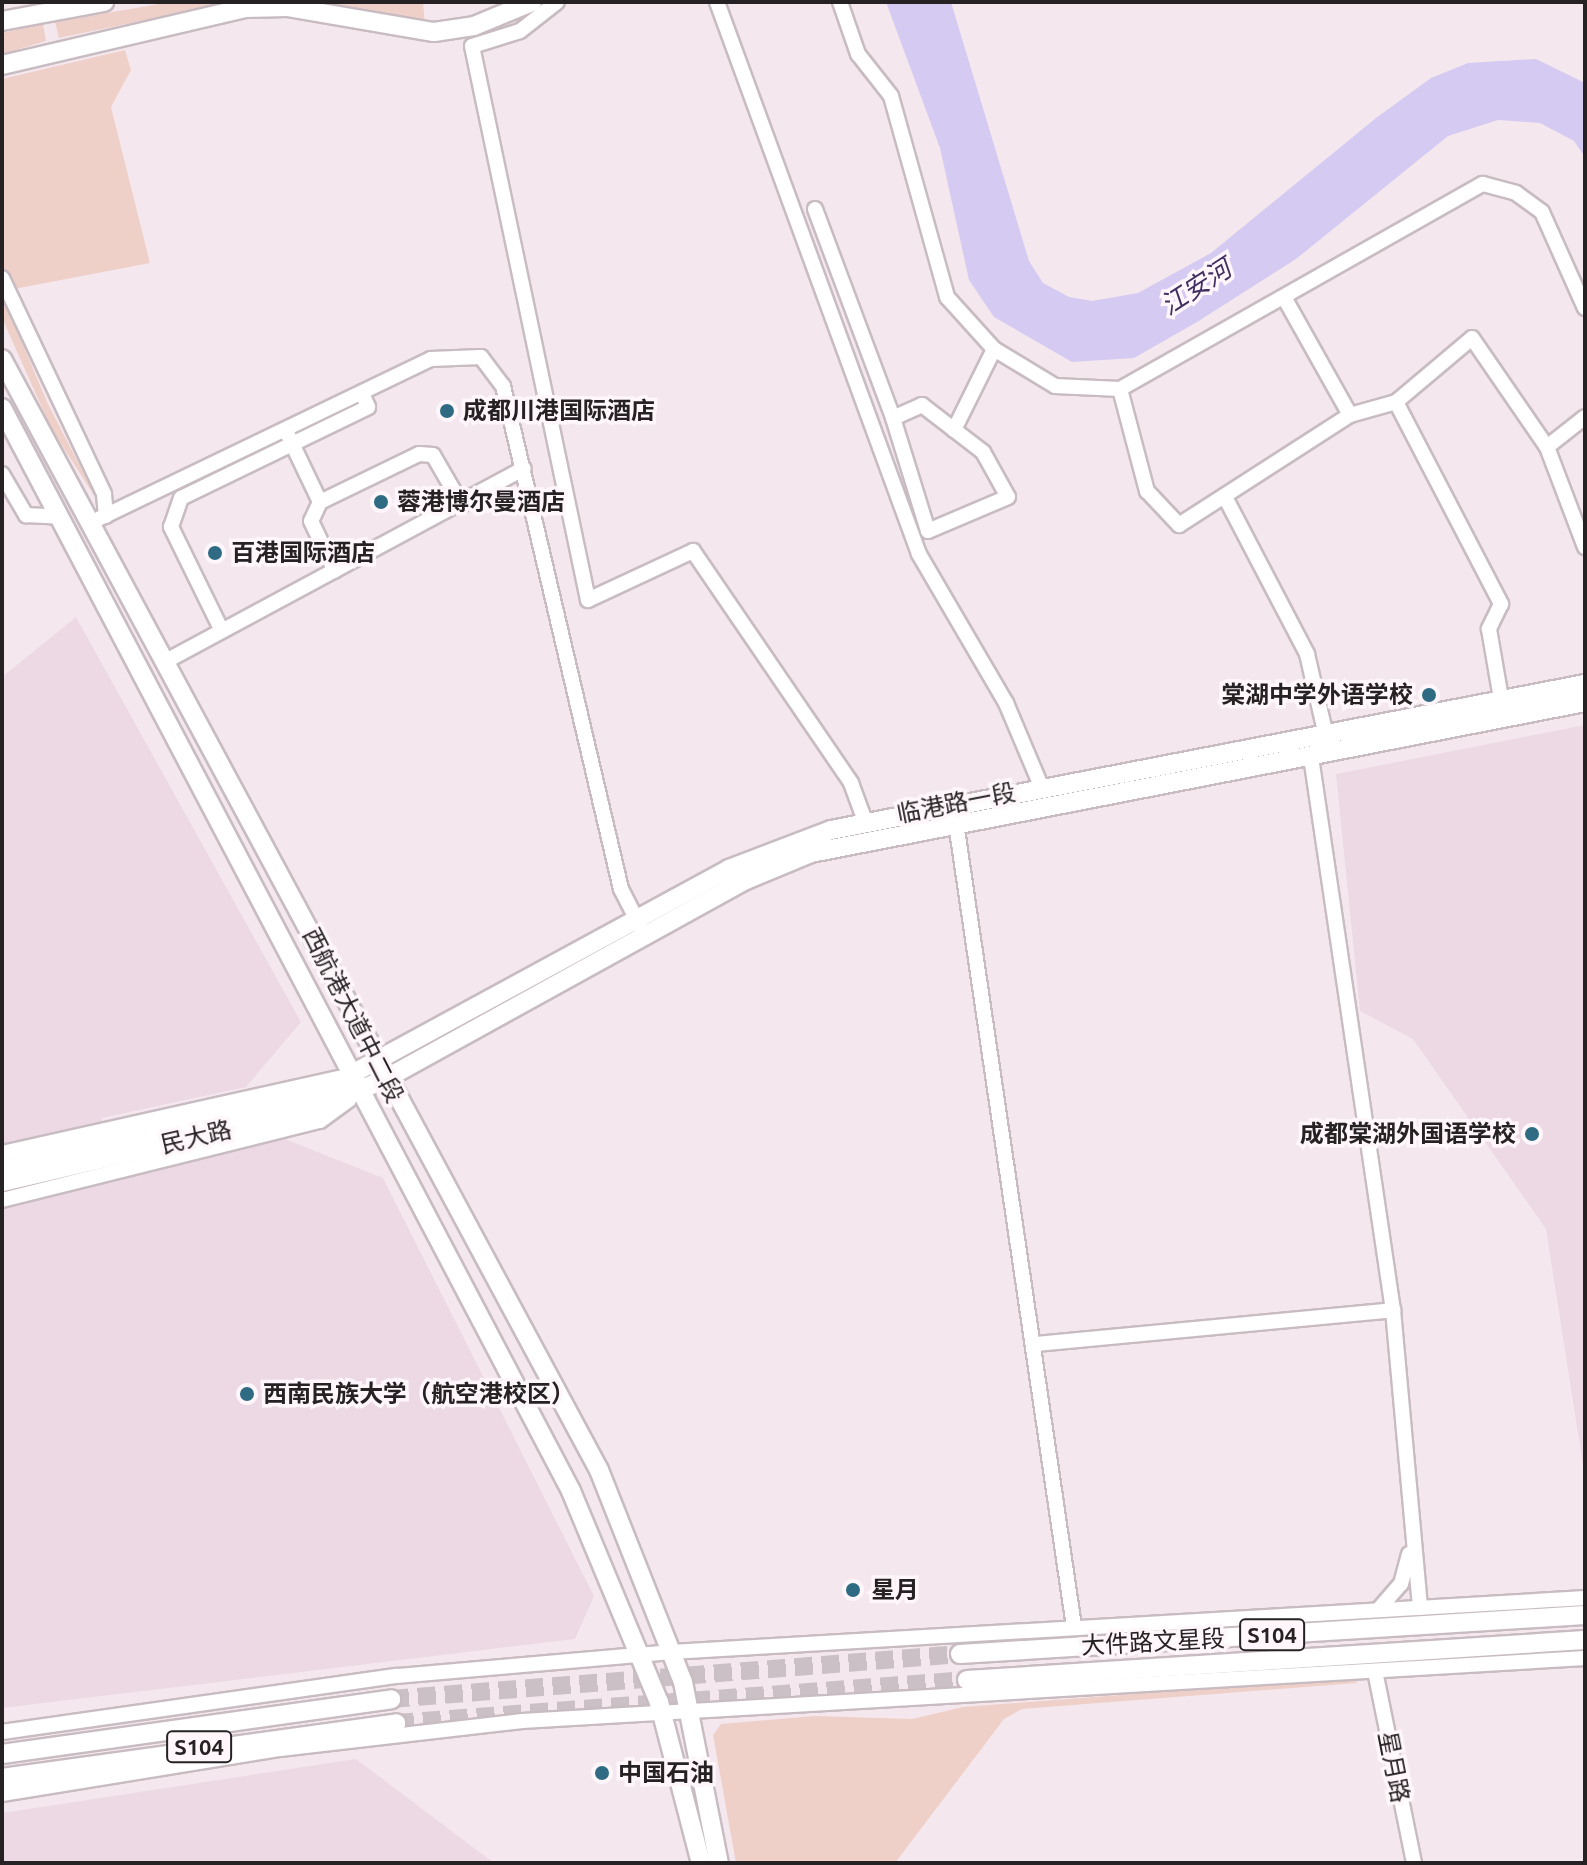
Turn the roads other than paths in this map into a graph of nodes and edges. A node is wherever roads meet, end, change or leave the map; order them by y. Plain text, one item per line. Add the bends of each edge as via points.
1 (104, 2) edge
2 (532, 2) edge
3 (557, 2) edge
4 (717, 2) edge
5 (840, 2) edge
6 (2, 21) edge
7 (2, 65) edge
8 (815, 209) dead end
9 (2, 278) edge
10 (1285, 299) junction
11 (1585, 308) edge
12 (994, 349) junction
13 (2, 359) edge
14 (1120, 389) junction
15 (362, 393) junction
16 (1396, 402) junction
17 (2, 408) edge
18 (1350, 415) junction
19 (1585, 417) edge
20 (893, 418) junction
21 (285, 429) junction
22 (954, 430) junction
23 (292, 444) junction
24 (1547, 447) junction
25 (524, 468) junction
26 (2, 474) edge
27 (1225, 497) junction
28 (320, 502) junction
29 (462, 505) junction
30 (60, 517) junction
31 (99, 519) junction
32 (1585, 547) edge
33 (335, 571) junction
34 (221, 629) junction
35 (168, 660) junction
36 (1585, 684) edge
37 (1585, 702) edge
38 (1503, 710) junction
39 (1328, 744) junction
40 (1311, 757) junction
41 (1041, 786) junction
42 (954, 813) junction
43 (865, 821) junction
44 (640, 926) junction
45 (381, 1071) junction
46 (362, 1082) junction
47 (2, 1153) edge
48 (2, 1169) edge
49 (2, 1182) edge
50 (2, 1200) edge
51 (1393, 1310) junction
52 (1035, 1344) junction
53 (1409, 1534) junction
54 (1585, 1598) edge
55 (1420, 1608) junction
56 (1378, 1610) junction
57 (1585, 1615) edge
58 (1074, 1627) junction
59 (1585, 1640) edge
60 (671, 1652) junction
61 (960, 1654) tunnel mouth
62 (639, 1655) junction
63 (1585, 1658) edge
64 (1375, 1671) junction
65 (967, 1680) tunnel mouth
66 (391, 1699) tunnel mouth
67 (689, 1711) junction
68 (662, 1712) junction
69 (396, 1723) tunnel mouth
70 (2, 1732) edge
71 (2, 1754) edge
72 (2, 1778) edge
73 (2, 1794) edge
74 (701, 1863) edge
75 (719, 1863) edge
76 (1414, 1863) edge

1 - 6 main road
2 - 7 main road via 474,26 434,32 287,7 245,8
3 - 43 street via 520,31 472,46 588,600 693,551 851,783
4 - 41 street via 919,554 1006,703
5 - 12 street via 858,54 891,96 947,297
8 - 20 street
9 - 31 street via 104,494
10 - 11 street via 1483,184 1516,193 1542,212
10 - 14 street
10 - 18 street
12 - 14 street via 1055,386
12 - 22 street
13 - 31 main road, 西航港大道中二段
14 - 27 street via 1147,491 1179,525
15 - 21 street
15 - 23 street via 368,407
15 - 25 street via 431,359 481,357 503,386
16 - 18 street
16 - 24 street via 1472,338
16 - 38 street via 1501,604 1489,629
17 - 30 main road
18 - 27 street
19 - 24 street
20 - 22 street via 922,405
20 - 22 street via 928,531 1008,497 983,452
21 - 23 street
21 - 31 street
23 - 28 street
23 - 34 street via 181,498 171,527
24 - 32 street
25 - 29 street via 473,490
25 - 44 street via 621,889
26 - 30 street via 26,515
27 - 39 street via 1307,654
28 - 29 street via 419,454 433,455
28 - 33 street via 311,521
29 - 33 street
30 - 46 main road
31 - 35 main road, 西航港大道中二段
33 - 34 street
34 - 35 street
35 - 45 main road, 西航港大道中二段
36 - 38 main road, 临港路一段
37 - 38 main road, 临港路一段
38 - 39 main road, 临港路一段
39 - 40 main road, 临港路一段
39 - 41 main road, 临港路一段
40 - 42 main road, 临港路一段
40 - 51 street
41 - 42 main road, 临港路一段
42 - 43 main road, 临港路一段
42 - 44 main road, 临港路一段 via 811,853
42 - 52 street
43 - 44 main road, 临港路一段 via 765,854
44 - 45 main road, 临港路一段
45 - 46 main road, 民大路
45 - 60 main road, 西航港大道中二段 via 599,1470
46 - 47 street
46 - 48 main road, 民大路
46 - 49 main road, 民大路 via 319,1108
46 - 50 street via 320,1121
46 - 62 main road via 571,1491
51 - 52 street
51 - 53 street
52 - 58 street
53 - 55 street
53 - 56 street via 1401,1584
54 - 55 street
55 - 56 street
56 - 58 street
57 - 61 main road, 大件路文星段 / S104
58 - 60 street
59 - 65 main road, 大件路文星段 / S104
60 - 62 street
60 - 67 main road, 西航港大道中二段
62 - 68 main road
62 - 70 street via 397,1676
63 - 64 street
64 - 67 street
64 - 76 street, 星月路
66 - 71 main road, S104
67 - 68 street
67 - 75 main road, 西航港大道中二段
68 - 73 street via 280,1749
68 - 74 main road
69 - 72 main road, S104

